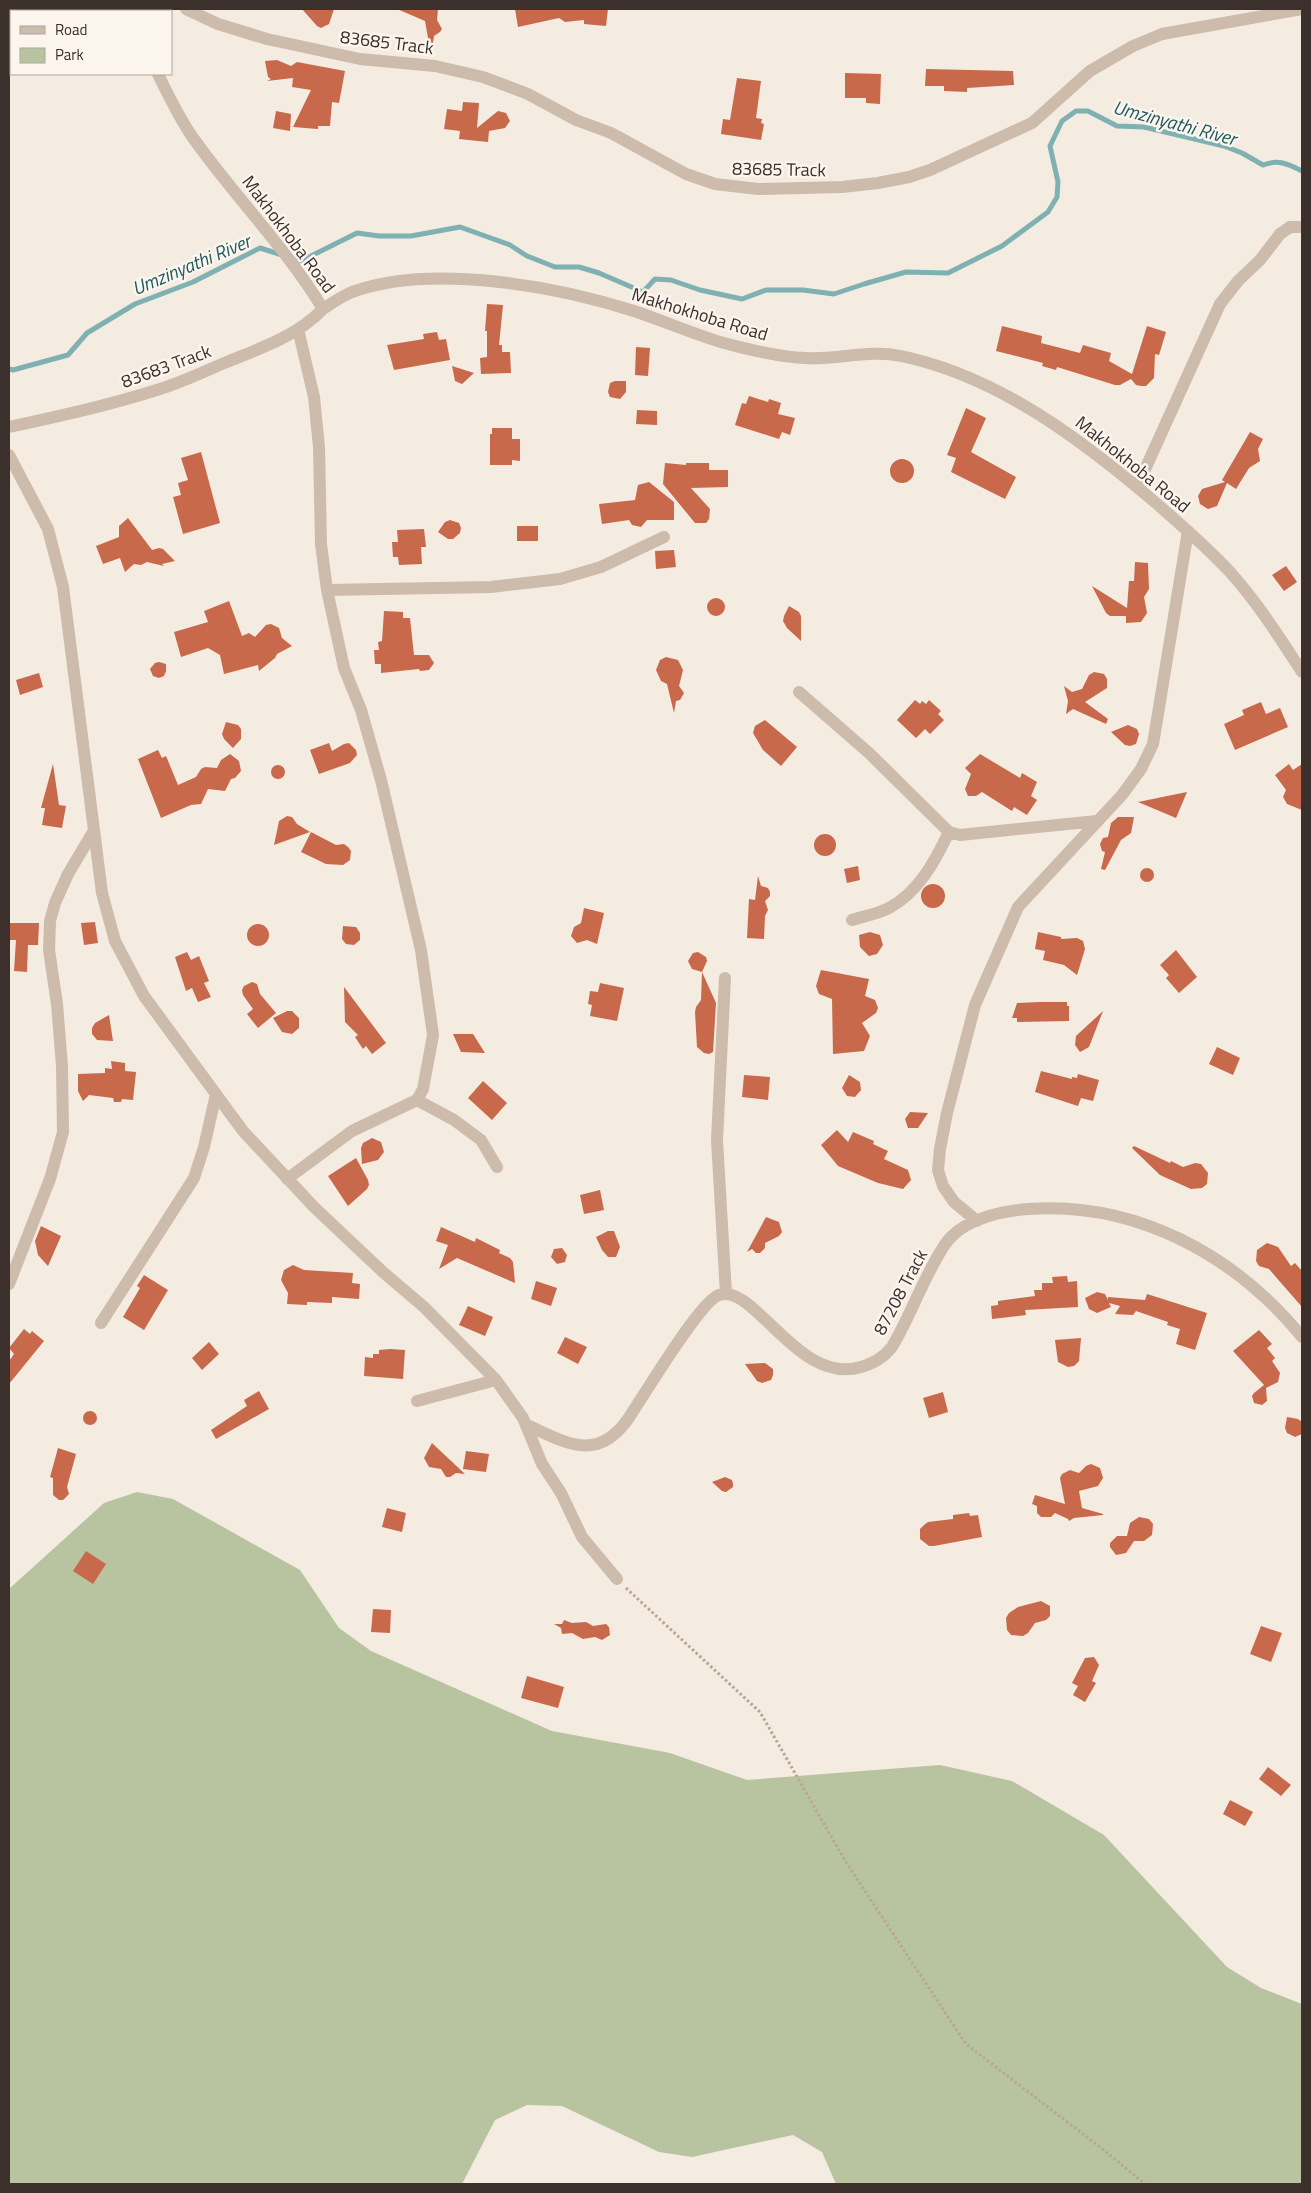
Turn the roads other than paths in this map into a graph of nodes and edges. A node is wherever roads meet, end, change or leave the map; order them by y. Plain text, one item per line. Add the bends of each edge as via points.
1 (186, 9) edge
2 (1302, 9) edge
3 (1261, 12) edge
4 (158, 75) edge
5 (1302, 227) edge
6 (323, 309) junction
7 (298, 329) junction
8 (9, 427) edge
9 (9, 455) edge
10 (1137, 487) junction
11 (1188, 531) junction
12 (664, 537) dead end
13 (327, 590) junction
14 (1302, 672) edge
15 (799, 692) dead end
16 (1097, 822) junction
17 (93, 832) junction
18 (949, 832) junction
19 (852, 920) dead end
20 (725, 978) dead end
21 (216, 1094) junction
22 (417, 1100) junction
23 (497, 1167) dead end
24 (287, 1179) junction
25 (976, 1221) junction
26 (9, 1284) edge
27 (726, 1294) junction
28 (101, 1323) dead end
29 (1302, 1337) edge
30 (496, 1380) junction
31 (417, 1401) dead end
32 (527, 1425) junction
33 (617, 1579) road end

1 - 3 street, 83685 Track via 218,24 266,39 360,59 435,66 483,77 611,133 686,174 715,184 758,189 842,187 878,183 930,170 1032,123 1090,71 1133,46 1162,34
2 - 3 street, 83685 Track
4 - 6 street, Makhokhoba Road via 172,105 191,134 304,277
5 - 10 street via 1290,227 1280,234 1220,304
6 - 7 street, 83683 Track
6 - 10 street, Makhokhoba Road via 351,292 398,282 436,279 500,282 594,299 762,353 808,358 868,353 906,357 965,377 1050,421 1090,448
7 - 8 street, 83683 Track via 267,346 162,388 98,407
7 - 13 street via 314,397 319,447 321,544
9 - 17 street via 38,507 56,555
10 - 11 street, Makhokhoba Road
11 - 14 street, Makhokhoba Road via 1231,573
11 - 16 street via 1153,744 1141,769
12 - 13 street via 601,567 560,579 491,587
13 - 22 street via 344,668 361,710 381,780 421,950 433,1036 423,1089
15 - 18 street via 869,753
16 - 18 street via 960,835
16 - 25 street via 1018,907 975,1005 947,1112 938,1170 943,1186 954,1202
17 - 21 street via 102,893 122,958 144,996
17 - 26 street via 68,874 50,921 49,950 62,1066 63,1132 50,1179
18 - 19 street via 937,858 905,898 888,909
20 - 27 street via 717,1140
21 - 24 street via 243,1131
21 - 28 street via 194,1178
22 - 23 street via 454,1120 481,1140
22 - 24 street via 352,1131
24 - 30 street via 384,1273 437,1319
25 - 27 street, 87208 Track via 951,1237 941,1250 886,1355 851,1370 827,1366 794,1348 747,1302 736,1295
25 - 29 street, 87208 Track via 998,1213 1038,1208 1109,1214 1151,1226 1181,1239 1245,1279 1288,1319
27 - 32 street via 710,1300 695,1317 628,1419 610,1439 599,1444 576,1446
30 - 31 street
30 - 32 street
32 - 33 street via 542,1464 562,1493 582,1537

